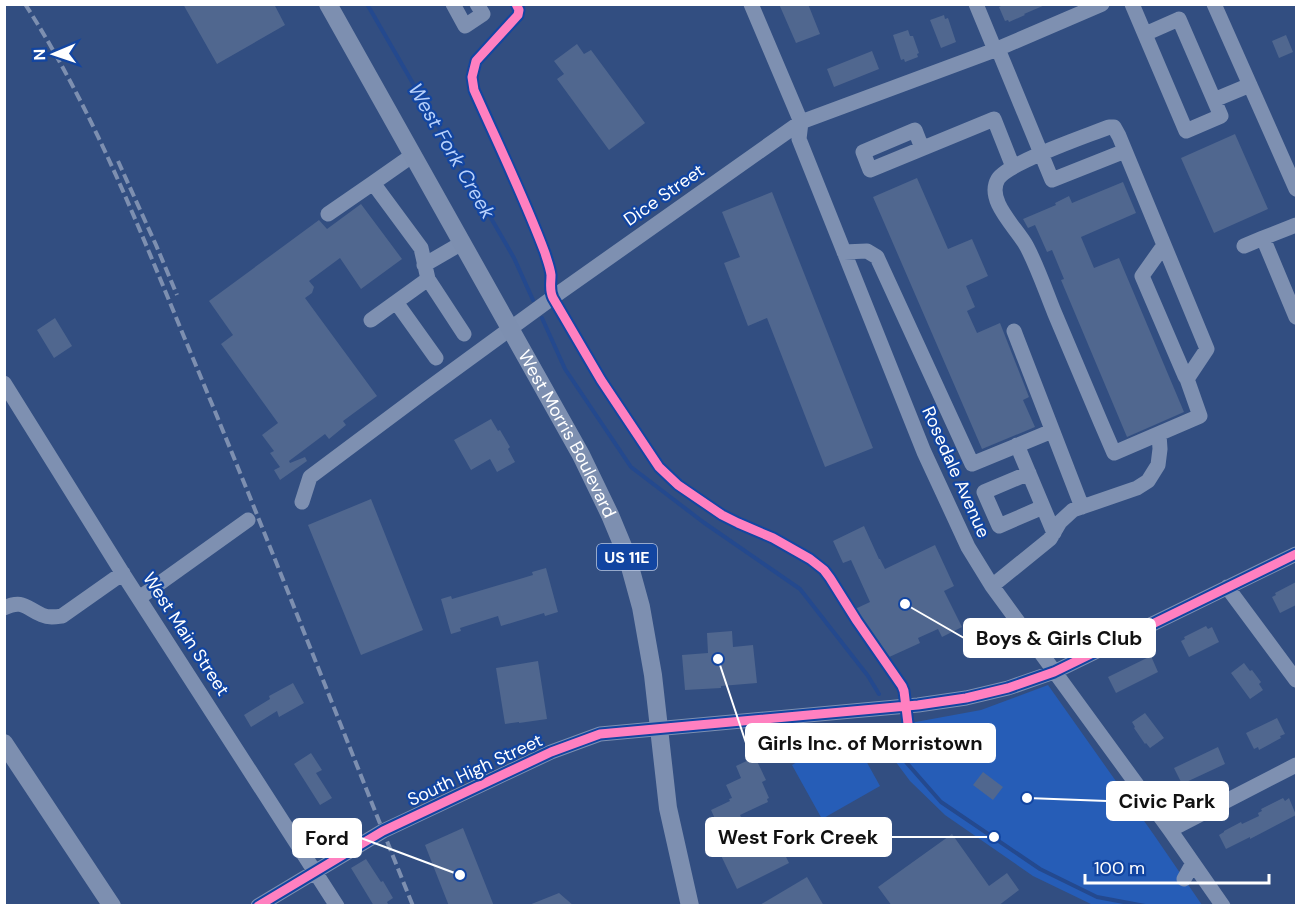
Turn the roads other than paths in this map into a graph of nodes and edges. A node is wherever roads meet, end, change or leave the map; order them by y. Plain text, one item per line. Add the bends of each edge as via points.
1 (328, 4) edge
2 (453, 4) edge
3 (477, 4) edge
4 (751, 4) edge
5 (976, 4) edge
6 (1102, 4) edge
7 (1132, 4) edge
8 (1214, 4) edge
9 (1145, 34) junction
10 (996, 50) junction
11 (1250, 85) junction
12 (1214, 100) junction
13 (801, 122) junction
14 (922, 148) dead end
15 (1125, 151) junction
16 (1041, 154) junction
17 (413, 155) junction
18 (1013, 167) junction
19 (374, 183) junction
20 (1296, 189) edge
21 (328, 214) dead end
22 (1296, 225) edge
23 (1263, 238) junction
24 (462, 243) junction
25 (1164, 245) junction
26 (1244, 246) dead end
27 (844, 252) junction
28 (426, 272) junction
29 (396, 302) junction
30 (1296, 317) edge
31 (371, 320) dead end
32 (510, 330) junction
33 (1014, 331) dead end
34 (464, 334) dead end
35 (436, 358) dead end
36 (1187, 380) junction
37 (4, 383) edge
38 (1052, 431) junction
39 (1159, 434) junction
40 (1017, 445) junction
41 (1029, 473) junction
42 (302, 502) dead end
43 (1043, 507) junction
44 (1082, 507) junction
45 (248, 520) dead end
46 (1054, 533) junction
47 (1296, 554) edge
48 (123, 573) junction
49 (992, 586) junction
50 (1227, 587) junction
51 (139, 598) junction
52 (4, 608) edge
53 (1054, 672) junction
54 (1296, 680) edge
55 (660, 728) junction
56 (4, 743) edge
57 (1296, 765) edge
58 (1170, 830) junction
59 (1193, 862) junction
60 (315, 871) junction
61 (1184, 879) dead end
62 (112, 906) edge
63 (258, 906) edge
64 (337, 906) edge
65 (690, 906) edge
66 (1223, 906) edge

1 - 17 main road, West Morris Boulevard / US 11E
2 - 3 street via 465,26 483,14
4 - 13 street, Rosedale Avenue
5 - 10 street
6 - 10 street, Dice Street
7 - 9 street
8 - 11 street
9 - 12 street via 1179,19
9 - 12 street via 1186,131 1221,116
10 - 13 street, Dice Street
10 - 16 street
11 - 12 street
11 - 20 street
13 - 27 street, Rosedale Avenue via 799,139
13 - 32 street, Dice Street
14 - 18 street via 994,119
15 - 16 street via 1114,127 1109,127
15 - 16 street via 1052,180
15 - 25 street
16 - 18 street
17 - 19 street
17 - 24 main road, West Morris Boulevard / US 11E
18 - 39 street via 997,180 996,200 1026,246 1114,453
19 - 21 street
19 - 28 street via 421,248
22 - 23 street
23 - 26 street
23 - 30 street
24 - 28 street
24 - 32 main road, West Morris Boulevard / US 11E
25 - 36 street via 1207,349
25 - 36 street via 1142,276
27 - 40 street via 867,251 877,257 972,464
27 - 49 street, Rosedale Avenue via 924,452 968,547
28 - 29 street
28 - 34 street
29 - 31 street
29 - 35 street
32 - 42 street, Dice Street via 310,477
32 - 55 main road, West Morris Boulevard / US 11E via 581,455 627,556 648,643
33 - 38 street
36 - 39 street via 1200,416
37 - 48 street, West Main Street
38 - 40 street
38 - 44 street
39 - 44 street via 1158,465 1148,481
40 - 41 street
41 - 43 street
41 - 43 street via 984,492 999,526
43 - 46 street
44 - 46 street via 1066,516
45 - 51 street
46 - 49 street
47 - 50 street, South High Street
48 - 51 street, West Main Street
48 - 52 street via 62,615 44,616 26,605
49 - 53 street, Rosedale Avenue
50 - 53 street, South High Street
50 - 54 street
51 - 60 street, West Main Street
53 - 55 street, South High Street via 1008,688 918,705
53 - 58 street, Rosedale Avenue
55 - 60 street, South High Street via 600,734 551,752 383,831
55 - 65 main road, West Morris Boulevard / US 11E via 668,808
56 - 62 main road
57 - 58 street
58 - 59 street, Rosedale Avenue
59 - 61 street
59 - 66 street, Rosedale Avenue
60 - 63 street, South High Street
60 - 64 street, West Main Street

